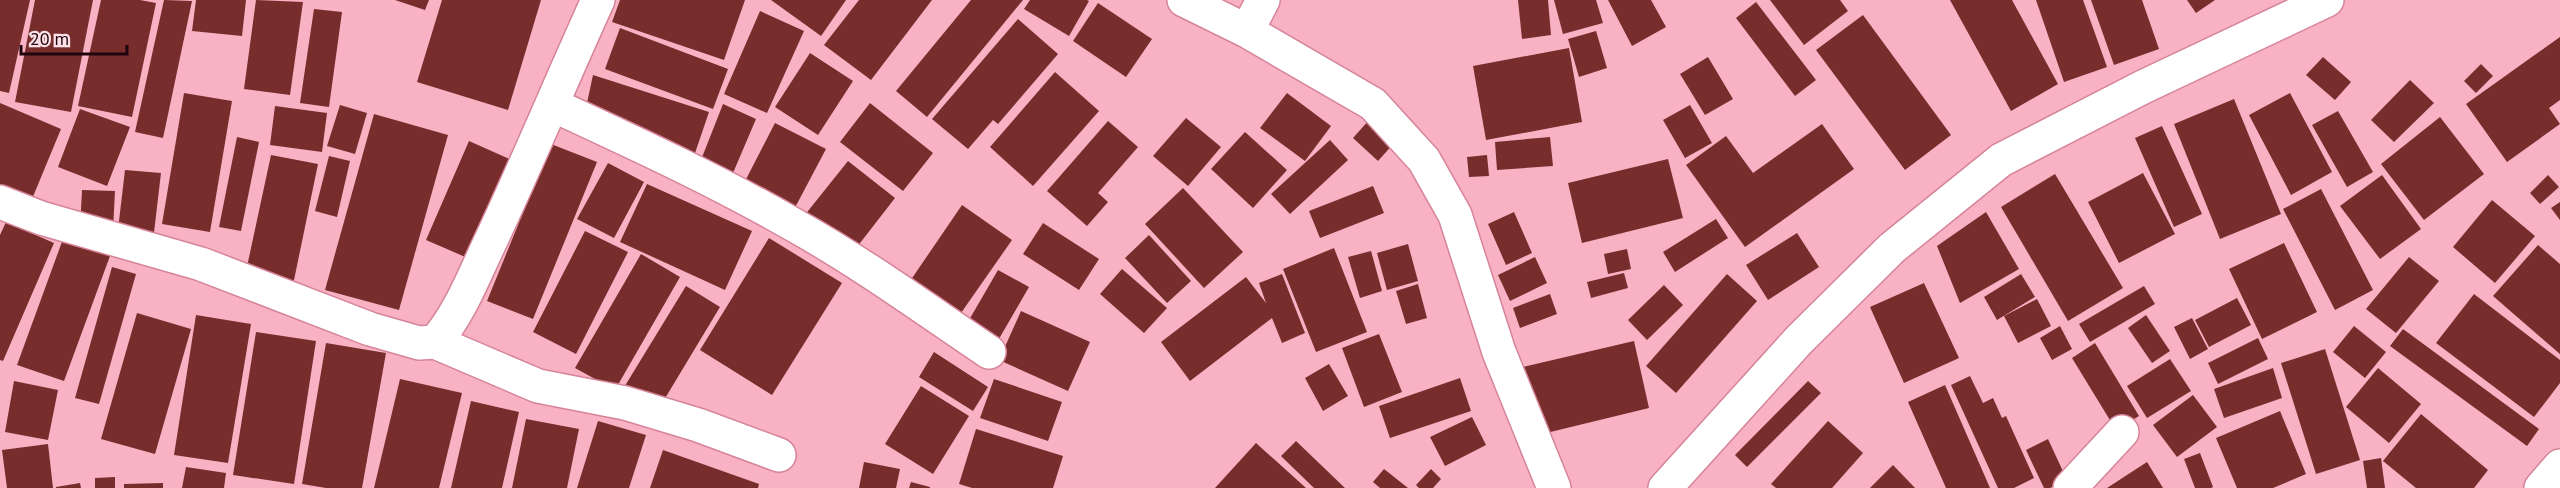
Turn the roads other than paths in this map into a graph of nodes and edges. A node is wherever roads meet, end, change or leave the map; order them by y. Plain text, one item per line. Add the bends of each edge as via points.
1 (598, 0) edge
2 (1184, 0) edge
3 (1263, 0) edge
4 (2327, 0) edge
5 (1247, 31) junction
6 (553, 105) junction
7 (0, 202) edge
8 (435, 342) junction
9 (989, 352) dead end
10 (2122, 432) dead end
11 (779, 455) dead end
12 (2560, 466) edge
13 (1554, 488) edge
14 (1665, 488) edge
15 (2070, 488) edge
16 (2541, 488) edge

1 - 6 street
2 - 5 street
3 - 5 street
4 - 14 street via 2001,160 1892,248 1799,340
5 - 13 street via 1373,104 1424,160 1455,215 1499,352
6 - 8 street via 478,266 445,331
6 - 9 street via 688,167 796,226
7 - 8 street via 41,218 201,264 370,329 419,343
8 - 11 street via 537,386 625,403
10 - 15 street
12 - 16 street

